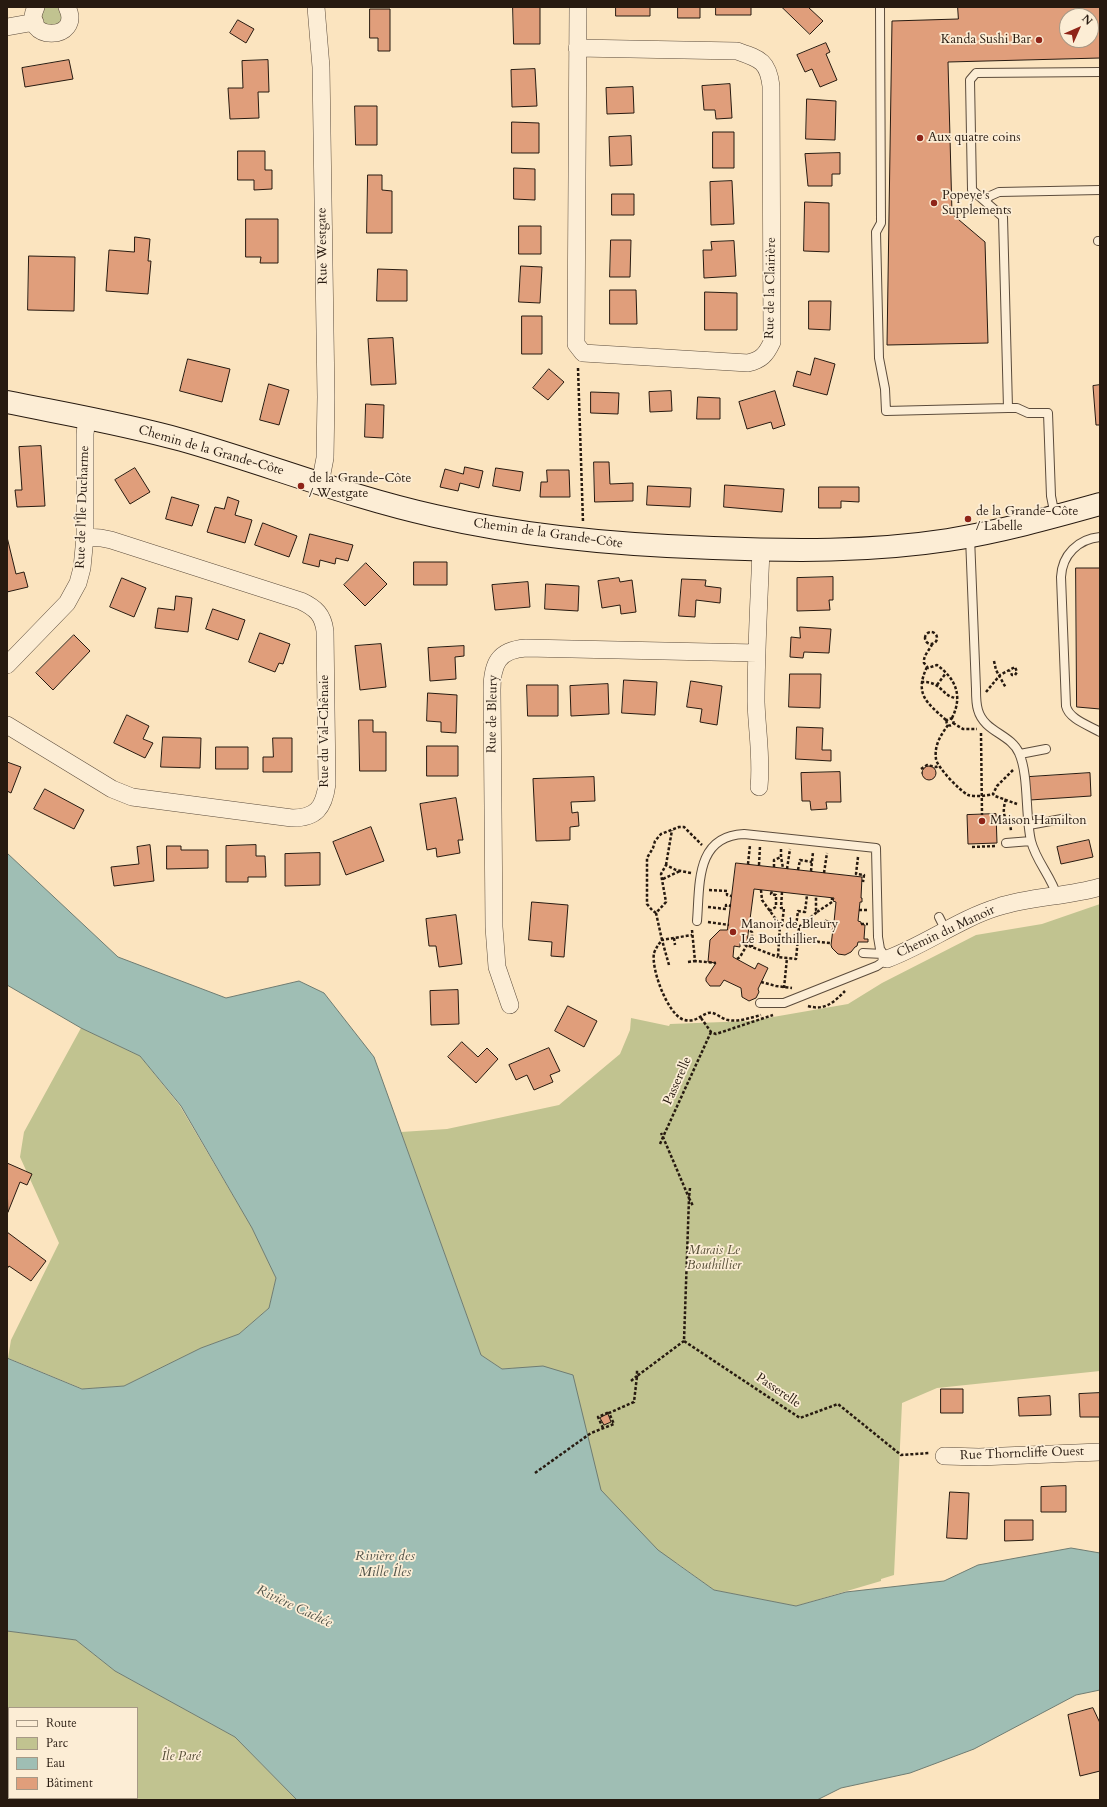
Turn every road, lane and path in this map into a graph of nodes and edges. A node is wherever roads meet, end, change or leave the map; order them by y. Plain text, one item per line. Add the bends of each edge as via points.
1 (67, 7) edge
2 (316, 7) edge
3 (578, 7) edge
4 (880, 7) edge
5 (35, 15) edge
6 (7, 27) edge
7 (577, 48) junction
8 (1100, 72) edge
9 (1100, 190) edge
10 (985, 201) junction
11 (583, 353) junction
12 (7, 402) edge
13 (1008, 408) junction
14 (88, 418) junction
15 (320, 484) junction
16 (1100, 504) edge
17 (1055, 516) junction
18 (583, 523) dead end
19 (970, 536) junction
20 (85, 537) junction
21 (1100, 538) edge
22 (761, 550) junction
23 (932, 644) junction
24 (757, 653) junction
25 (994, 661) dead end
26 (8, 662) edge
27 (927, 667) junction
28 (1010, 671) dead end
29 (946, 673) junction
30 (1000, 675) junction
31 (921, 682) junction
32 (937, 685) junction
33 (1006, 688) dead end
34 (983, 693) dead end
35 (957, 698) junction
36 (952, 718) junction
37 (946, 720) junction
38 (953, 723) junction
39 (7, 725) edge
40 (948, 725) junction
41 (1100, 732) edge
42 (1046, 748) dead end
43 (1020, 754) junction
44 (939, 766) junction
45 (1014, 769) dead end
46 (921, 770) dead end
47 (759, 787) dead end
48 (993, 794) junction
49 (981, 795) junction
50 (1006, 799) junction
51 (1021, 805) dead end
52 (982, 815) dead end
53 (1067, 818) dead end
54 (1028, 825) junction
55 (672, 830) junction
56 (1031, 840) junction
57 (1004, 841) junction
58 (972, 847) dead end
59 (858, 850) dead end
60 (708, 852) junction
61 (749, 858) dead end
62 (759, 859) dead end
63 (789, 860) dead end
64 (825, 863) dead end
65 (748, 864) dead end
66 (759, 865) dead end
67 (666, 866) junction
68 (774, 867) dead end
69 (783, 868) dead end
70 (787, 868) dead end
71 (798, 870) dead end
72 (811, 871) dead end
73 (824, 873) dead end
74 (663, 879) junction
75 (863, 882) dead end
76 (1100, 887) edge
77 (761, 890) dead end
78 (722, 891) dead end
79 (772, 891) dead end
80 (782, 892) dead end
81 (807, 895) dead end
82 (732, 896) dead end
83 (816, 896) dead end
84 (1057, 896) junction
85 (832, 898) dead end
86 (731, 906) dead end
87 (720, 909) dead end
88 (769, 911) junction
89 (656, 912) junction
90 (817, 912) junction
91 (694, 923) joint
92 (719, 923) dead end
93 (805, 923) junction
94 (729, 925) dead end
95 (781, 925) junction
96 (825, 925) dead end
97 (798, 927) junction
98 (750, 931) dead end
99 (692, 935) junction
100 (674, 938) junction
101 (662, 940) junction
102 (797, 940) junction
103 (831, 943) dead end
104 (675, 945) dead end
105 (752, 947) junction
106 (863, 953) dead end
107 (885, 956) junction
108 (778, 957) junction
109 (787, 958) junction
110 (737, 959) dead end
111 (694, 961) junction
112 (688, 962) dead end
113 (716, 963) dead end
114 (669, 965) dead end
115 (762, 982) dead end
116 (784, 987) junction
117 (793, 988) dead end
118 (783, 993) dead end
119 (760, 1002) dead end
120 (510, 1005) dead end
121 (772, 1012) dead end
122 (701, 1018) junction
123 (661, 1133) dead end
124 (663, 1137) junction
125 (660, 1144) dead end
126 (690, 1188) dead end
127 (689, 1198) junction
128 (693, 1206) dead end
129 (684, 1341) junction
130 (637, 1369) dead end
131 (637, 1376) junction
132 (631, 1381) dead end
133 (609, 1413) junction
134 (603, 1428) junction
135 (1100, 1452) edge
136 (944, 1456) joint
137 (535, 1473) dead end

1 - 5 street via 70,14 67,26 54,34 40,30
2 - 15 street, Rue Westgate via 321,67 326,412 325,466
3 - 7 street
4 - 13 lane via 881,223 876,232 879,358 886,411
5 - 6 street
7 - 11 street via 576,344
7 - 11 street, Rue de la Clairière via 737,51 760,59 769,71 772,86 772,342 766,354 759,360 748,363
8 - 10 lane via 976,73 970,80 972,190
9 - 10 lane via 999,192
10 - 13 lane via 1003,217
11 - 18 path via 578,361
12 - 14 main road, Chemin de la Grande-Côte
13 - 17 lane via 1017,408 1028,413 1048,413 1051,496
14 - 15 main road, Chemin de la Grande-Côte via 181,440
14 - 20 street, Rue de l'Île Ducharme via 85,434
15 - 22 main road, Chemin de la Grande-Côte via 432,515 537,534 621,544
16 - 17 main road, Chemin de la Grande-Côte
17 - 19 main road, Chemin de la Grande-Côte
19 - 22 main road, Chemin de la Grande-Côte via 937,542 869,548
19 - 43 lane via 978,711 987,725 1012,742
20 - 26 street, Rue de l'Île Ducharme via 80,576 72,597
20 - 39 street, Rue du Val-Chênaie via 111,540 301,601 320,613 325,632 327,784 324,801 315,813 302,818 292,818 132,797 112,789
21 - 41 lane via 1089,539 1073,549 1065,561 1061,577 1067,712
22 - 24 street
23 - 23 path via 936,641 936,635 929,632 925,640
23 - 27 path via 924,660
24 - 47 street via 757,711 761,762
24 - 120 street, Rue de Bleury via 526,648 510,650 496,664 492,690 494,927 497,967
25 - 30 path
27 - 29 path via 937,665
27 - 31 path
28 - 30 path
29 - 32 path
29 - 35 path via 954,683
30 - 33 path
30 - 34 path via 988,691
31 - 32 path
31 - 37 path via 925,698
32 - 35 path
35 - 36 path
36 - 37 path
36 - 38 path
37 - 40 path
38 - 40 path
38 - 49 path via 963,729 982,728
40 - 44 path via 937,743 936,760
42 - 43 lane
43 - 54 lane via 1024,771
44 - 46 path via 927,765
44 - 49 path via 963,792 972,796
45 - 48 path via 996,786
48 - 49 path
48 - 50 path
49 - 52 path
50 - 51 path
50 - 57 path via 1004,817 1011,829 1011,835
53 - 54 lane
54 - 56 lane
55 - 60 path via 684,827
55 - 67 path
55 - 89 path via 657,837 646,858 647,904
56 - 57 lane
56 - 84 lane
57 - 58 path
59 - 75 path via 856,874 864,875
60 - 91 lane via 702,865
60 - 107 lane via 722,839 735,834 876,848 878,937 880,949
61 - 65 path
62 - 66 path
63 - 70 path
64 - 73 path
67 - 74 path via 661,874
67 - 74 path via 681,871
68 - 69 path via 774,860 781,857
71 - 72 path via 800,860 812,862
74 - 89 path via 666,902
76 - 84 street, Chemin du Manoir
77 - 88 path via 762,900
78 - 82 path via 727,891 727,895
79 - 88 path via 772,894 776,895 776,907
80 - 95 path via 781,908 784,908
81 - 97 path via 805,912 798,911
83 - 90 path
84 - 107 street, Chemin du Manoir via 1024,900 997,907 968,919 942,924 902,954
85 - 90 path via 832,902
86 - 87 path via 726,905 726,909
88 - 95 path
89 - 101 path
90 - 93 path
91 - 99 path
92 - 94 path
93 - 96 path
93 - 97 path
95 - 97 path
95 - 108 path
97 - 102 path
98 - 105 path
99 - 100 path
99 - 111 path
100 - 101 path
100 - 104 path
101 - 114 path
101 - 122 path via 654,955 664,997 677,1016 694,1020
102 - 103 path
102 - 109 path via 796,959
105 - 108 path
105 - 110 path via 746,945
106 - 107 lane
107 - 119 lane via 877,966 784,1003
108 - 109 path
109 - 116 path
111 - 112 path
111 - 113 path
115 - 116 path
116 - 117 path
116 - 118 path
121 - 122 path via 732,1021 707,1013
122 - 124 path, Passerelle via 711,1032
123 - 124 path
124 - 125 path, Passerelle
124 - 127 path
126 - 127 path
127 - 128 path
127 - 129 path
129 - 131 path
129 - 136 path, Passerelle via 800,1418 838,1404 901,1454 927,1452
130 - 131 path
131 - 132 path
131 - 133 path via 634,1402
133 - 134 path via 614,1424
133 - 134 path via 598,1417
134 - 137 path via 579,1441
135 - 136 street, Rue Thorncliffe Ouest

